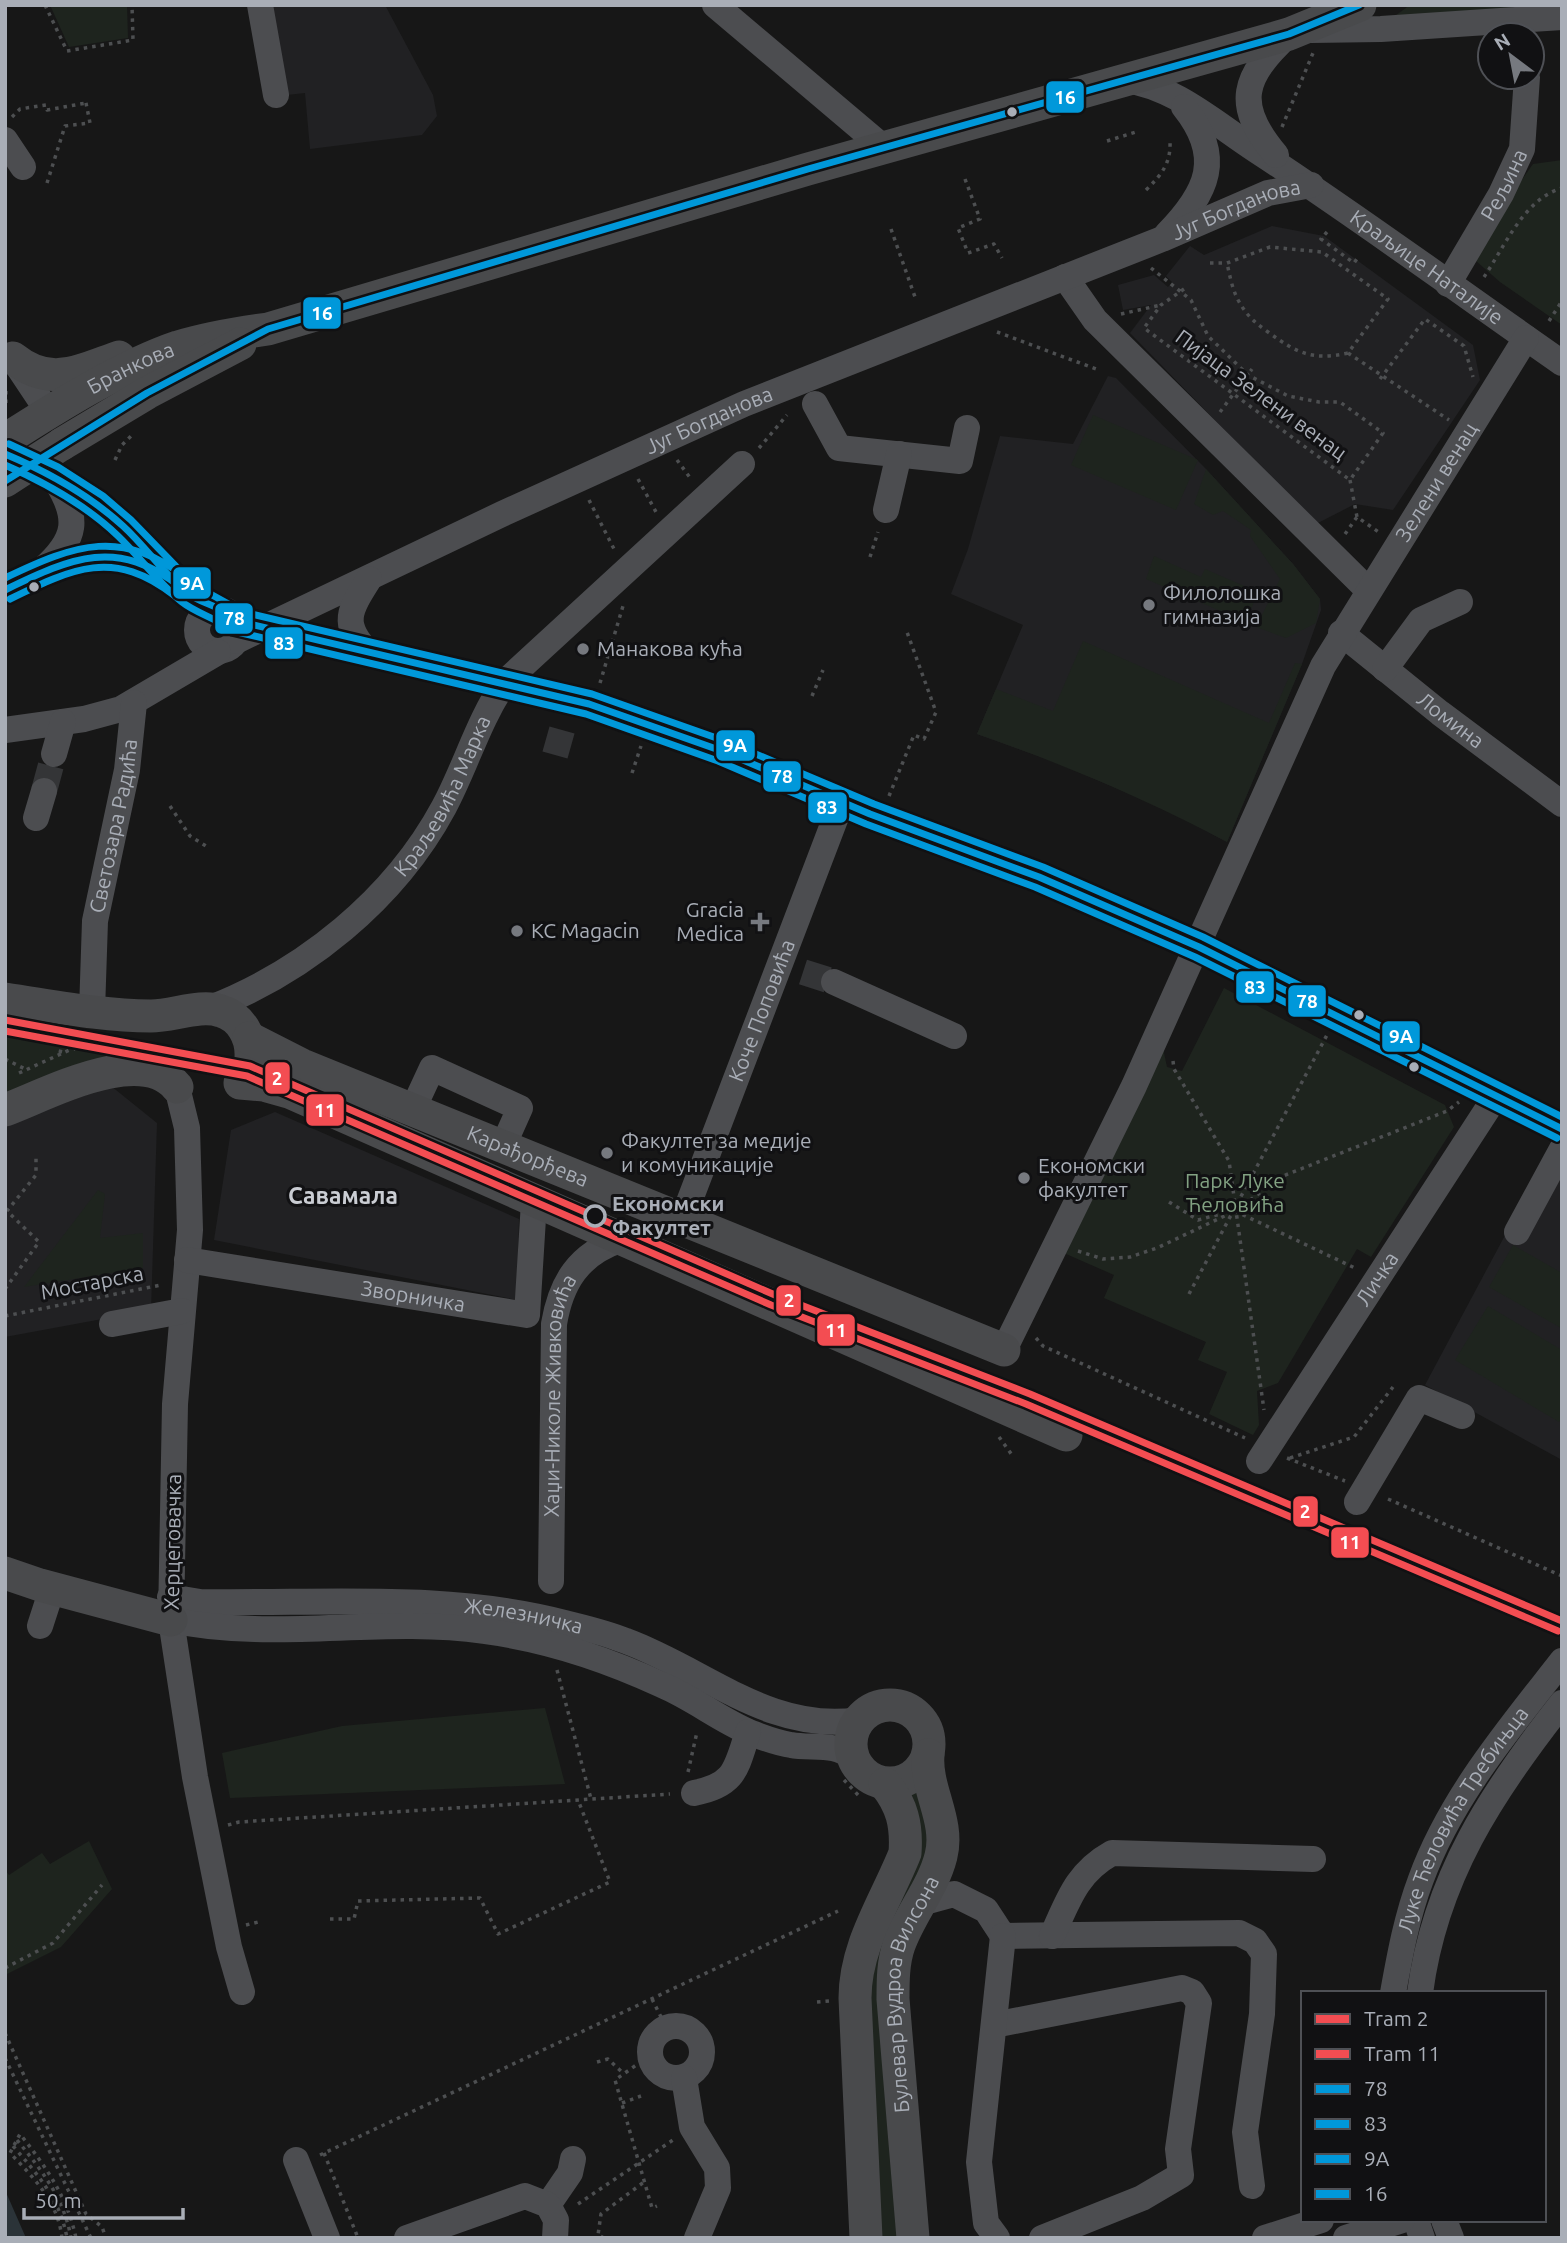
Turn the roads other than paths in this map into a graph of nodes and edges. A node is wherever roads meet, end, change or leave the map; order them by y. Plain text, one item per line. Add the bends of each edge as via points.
1 (260, 5) edge
2 (715, 5) edge
3 (1360, 5) edge
4 (1476, 28) edge
5 (1302, 36) junction
6 (1125, 80) junction
7 (1526, 91) edge
8 (276, 95) dead end
9 (1176, 97) junction
10 (5, 141) edge
11 (884, 148) junction
12 (23, 167) dead end
13 (1300, 179) junction
14 (1162, 239) junction
15 (1065, 277) junction
16 (1448, 284) junction
17 (268, 329) junction
18 (1526, 338) junction
19 (176, 348) junction
20 (9, 353) edge
21 (1562, 363) edge
22 (815, 404) dead end
23 (21, 422) edge
24 (967, 428) dead end
25 (5, 454) edge
26 (899, 454) junction
27 (751, 455) road end
28 (55, 478) junction
29 (5, 481) edge
30 (886, 510) dead end
31 (163, 570) junction
32 (39, 573) junction
33 (369, 579) junction
34 (5, 590) edge
35 (1368, 590) junction
36 (1460, 602) dead end
37 (267, 627) junction
38 (217, 630) junction
39 (1341, 633) junction
40 (368, 652) junction
41 (1385, 669) junction
42 (505, 682) junction
43 (134, 703) junction
44 (63, 723) junction
45 (5, 730) edge
46 (54, 754) tunnel mouth
47 (44, 791) tunnel mouth
48 (842, 802) junction
49 (1562, 804) edge
50 (36, 818) dead end
51 (1199, 947) junction
52 (834, 982) tunnel mouth
53 (5, 999) edge
54 (198, 1011) junction
55 (83, 1024) junction
56 (954, 1036) dead end
57 (249, 1038) junction
58 (172, 1082) joint
59 (1488, 1092) junction
60 (5, 1110) edge
61 (413, 1110) junction
62 (1562, 1129) edge
63 (503, 1146) junction
64 (1562, 1149) edge
65 (534, 1202) junction
66 (683, 1218) junction
67 (1517, 1232) dead end
68 (620, 1240) junction
69 (186, 1269) junction
70 (1060, 1273) dead end
71 (182, 1311) junction
72 (112, 1324) dead end
73 (1017, 1343) junction
74 (1462, 1416) dead end
75 (1066, 1436) dead end
76 (1269, 1454) road end
77 (1361, 1496) road end
78 (5, 1573) edge
79 (551, 1581) dead end
80 (52, 1589) junction
81 (170, 1609) junction
82 (40, 1626) dead end
83 (1562, 1661) edge
84 (1562, 1703) edge
85 (858, 1720) junction
86 (737, 1726) junction
87 (928, 1755) junction
88 (852, 1758) junction
89 (886, 1784) junction
90 (689, 1793) road end
91 (1313, 1859) dead end
92 (921, 1903) junction
93 (1003, 1936) junction
94 (1052, 1936) junction
95 (1394, 1991) edge
96 (1420, 1991) edge
97 (242, 1992) dead end
98 (994, 2025) junction
99 (684, 2078) junction
100 (304, 2159) road end
101 (573, 2159) dead end
102 (1252, 2186) dead end
103 (553, 2221) edge
104 (1315, 2222) edge
105 (1396, 2222) edge
106 (327, 2238) edge
107 (407, 2238) edge
108 (697, 2238) edge
109 (866, 2238) edge
110 (912, 2238) edge
111 (997, 2238) edge
112 (1042, 2238) edge
113 (1265, 2238) edge
114 (1346, 2238) edge

1 - 8 street
2 - 11 street
3 - 5 main road
4 - 5 street via 1381,29
5 - 6 main road
5 - 13 street, Краљице Наталије via 1258,65 1247,100 1257,130
6 - 9 street, Краљице Наталије
6 - 11 main road
7 - 16 street, Рељина via 1522,149
9 - 13 street, Краљице Наталије
9 - 14 street, Југ Богданова via 1201,132 1209,165 1198,197
10 - 12 street
11 - 17 main road, Бранкова
13 - 14 street, Југ Богданова
13 - 16 street, Краљице Наталије
14 - 15 street, Југ Богданова
15 - 33 street, Југ Богданова via 744,404
15 - 35 street via 1095,320
16 - 18 street, Краљице Наталије
17 - 19 main road, Бранкова
17 - 29 main road, Бранкова, bridge via 147,393
18 - 21 street, Краљице Наталије
18 - 35 street, Зелени венац
19 - 20 main road via 137,352 55,376 27,370
19 - 23 main road, Бранкова
20 - 23 street
22 - 26 street via 839,448
24 - 26 street via 960,461
25 - 28 street
26 - 30 street
27 - 42 street, Краљевића Марка
28 - 31 street via 111,516
28 - 32 street via 72,511 72,525 63,549
31 - 32 street via 113,555 75,559
31 - 38 street
32 - 34 street
33 - 37 street, Југ Богданова
33 - 40 street via 349,618 351,631
35 - 39 street, Зелени венац
36 - 41 street via 1421,620
37 - 38 street
37 - 40 street
38 - 43 street via 187,669
39 - 41 street, Ломина
39 - 51 street, Зелени венац
40 - 42 street
41 - 49 street, Ломина
42 - 48 street via 682,736
42 - 54 street, Краљевића Марка via 491,702 444,807 395,877 349,923 299,962 249,993
43 - 44 street
43 - 55 street, Светозара Радића via 127,770 90,921
44 - 45 street
44 - 46 street
47 - 50 street
48 - 51 street via 1039,877
48 - 66 street, Коче Поповића via 791,968
51 - 59 street
51 - 73 street, Зелени венац via 1056,1243
52 - 56 street
53 - 55 main road
54 - 55 main road
54 - 57 main road, Карађорђева via 233,1017
57 - 61 main road, Карађорђева
57 - 65 main road, Карађорђева via 250,1066 235,1088 264,1085 289,1093
58 - 60 main road via 149,1070 109,1072
58 - 69 street, Херцеговачка via 184,1107 187,1128 190,1230
59 - 62 street
59 - 76 street, Личка
61 - 63 main road, Карађорђева
61 - 63 street via 432,1068 520,1108
63 - 66 main road, Карађорђева
64 - 67 street
65 - 68 main road, Карађорђева
65 - 69 street, Зворничка via 527,1315
66 - 73 main road, Карађорђева
68 - 75 main road, Карађорђева
68 - 79 street, Хаџи-Николе Живковића via 585,1258 567,1279 557,1303
69 - 71 street, Херцеговачка
70 - 73 street via 1053,1271 1037,1320
71 - 72 street
71 - 81 street, Херцеговачка
74 - 77 street via 1419,1398
78 - 80 main road
80 - 81 main road
80 - 82 street
81 - 85 street, Железничка via 200,1602 449,1603 504,1609 627,1641 773,1713 822,1721
81 - 86 street, Железничка via 209,1628 483,1630 550,1644 661,1684
81 - 97 street, Херцеговачка via 207,1835
83 - 95 street, Луке Ћеловића Требињца via 1475,1775 1446,1823 1421,1879 1401,1945
84 - 96 street, Луке Ћеловића Требињца via 1507,1774 1472,1831 1446,1889 1424,1961
85 - 87 main road via 881,1705 912,1711 928,1733
85 - 88 main road via 851,1734
86 - 88 street, Железничка via 793,1746 839,1749
86 - 90 street via 736,1768 725,1784
87 - 89 main road via 910,1778
87 - 92 main road, Булевар Вудроа Вилсона via 943,1841
88 - 89 main road via 867,1777
89 - 109 main road, Булевар Вудроа Вилсона via 898,1799 906,1837 905,1853 861,1950 855,1993
91 - 94 street via 1112,1853 1093,1863 1077,1882
92 - 93 street via 954,1894 986,1910
92 - 110 main road, Булевар Вудроа Вилсона via 899,1944 893,1999
93 - 94 street
93 - 98 street
94 - 102 street via 1240,1933 1255,1941 1264,1954 1262,2014 1245,2132
98 - 111 street via 979,2162 986,2223
98 - 112 street via 1182,1989 1192,1992 1199,2003 1178,2149 1181,2175 1142,2198
99 - 99 street via 696,2071 703,2058 702,2043 694,2031 666,2027 652,2039 649,2056 662,2074
99 - 108 street via 692,2127 717,2168 718,2188
100 - 106 street
101 - 103 street
103 - 107 street via 525,2196
104 - 113 street
105 - 114 street

